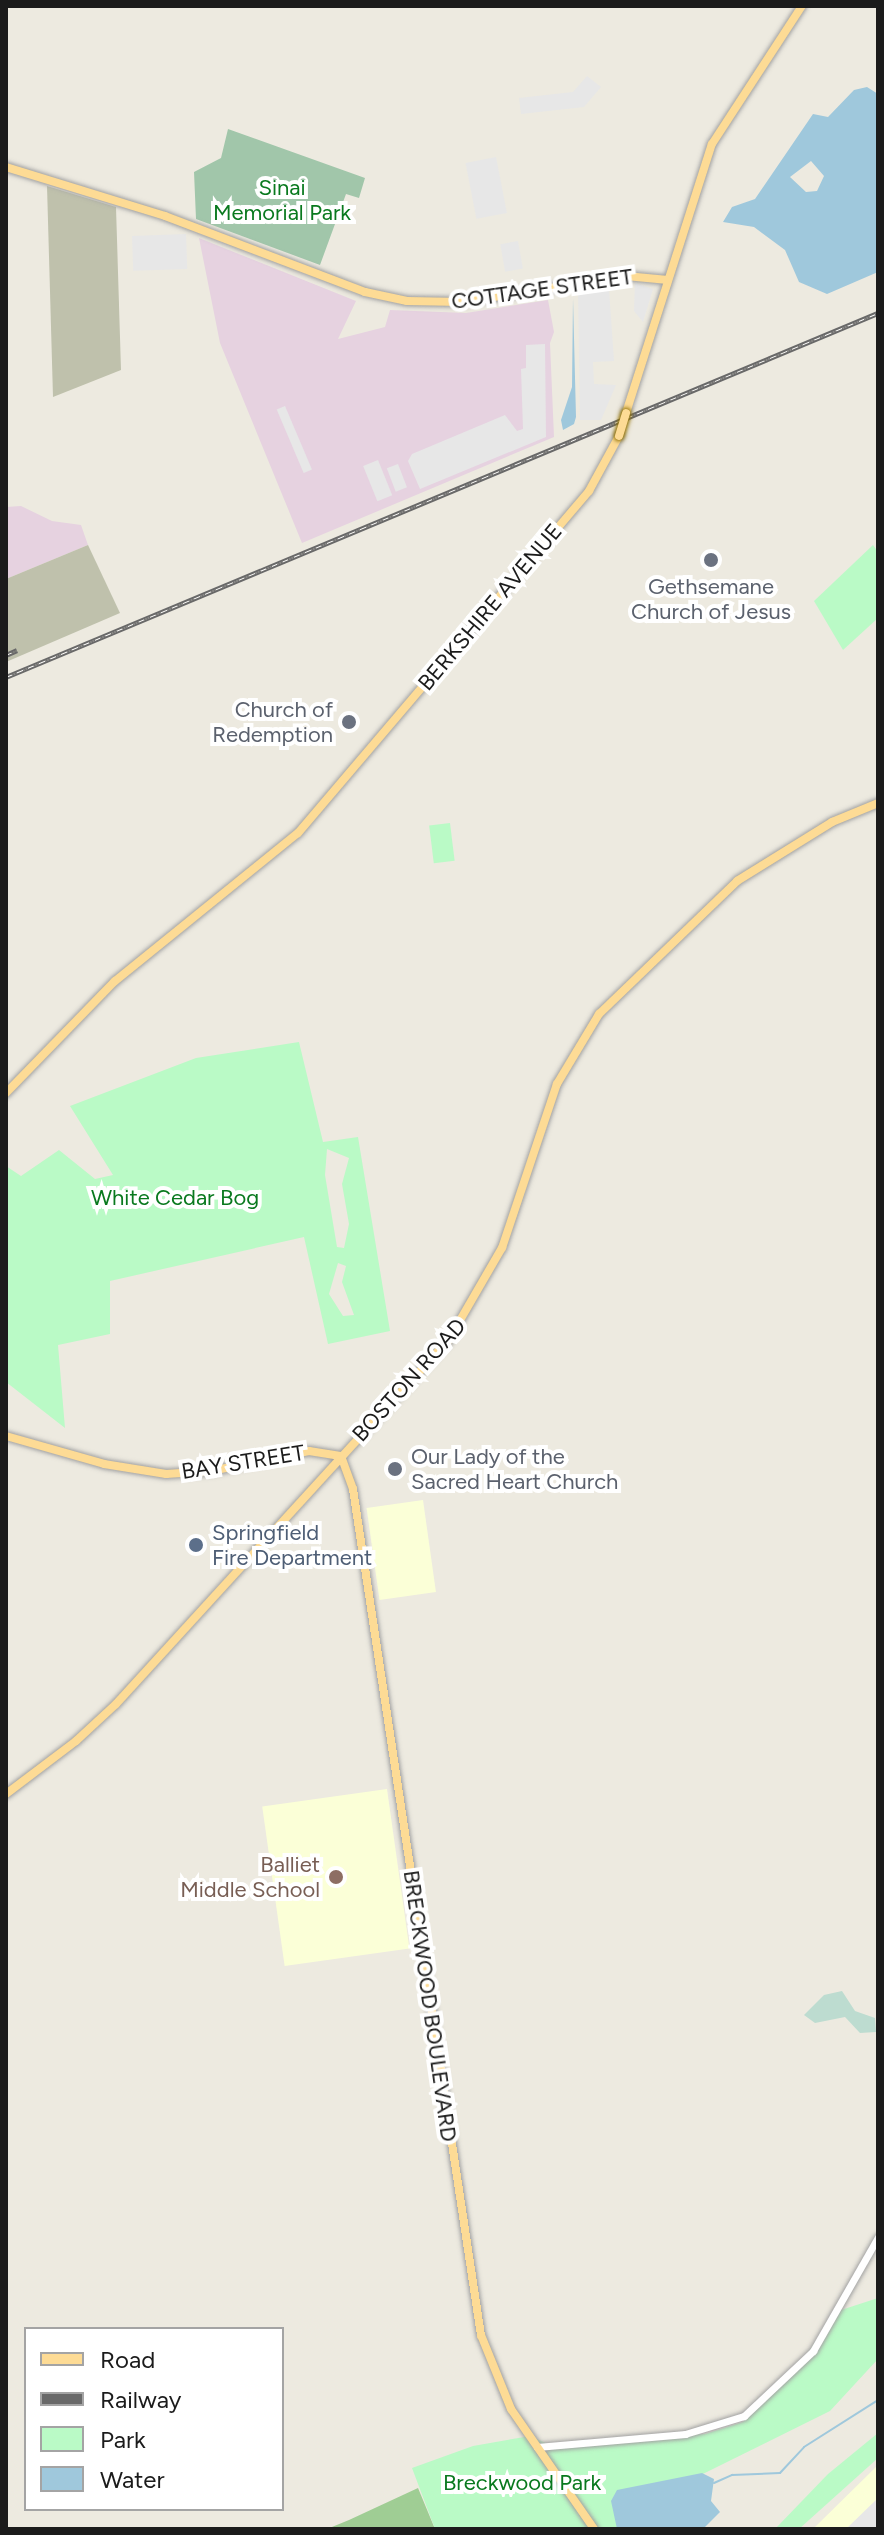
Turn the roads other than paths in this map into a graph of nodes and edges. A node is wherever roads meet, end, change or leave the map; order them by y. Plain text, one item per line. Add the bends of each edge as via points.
1 (802, 6) edge
2 (6, 167) edge
3 (668, 280) junction
4 (878, 803) edge
5 (6, 1093) edge
6 (6, 1436) edge
7 (341, 1456) junction
8 (6, 1794) edge
9 (877, 2237) edge
10 (537, 2447) junction
11 (594, 2529) edge

1 - 3 main road, BERKSHIRE AVENUE via 712,144
2 - 3 main road, COTTAGE STREET via 165,216 365,292 407,301 462,302 626,276
3 - 5 main road, BERKSHIRE AVENUE, bridge via 619,436 589,491 298,833 115,981
4 - 7 main road, BOSTON ROAD via 846,815 742,878 594,1019 563,1071 508,1234 472,1308 434,1358
6 - 7 main road, BAY STREET via 104,1464 166,1474 211,1471 309,1451
7 - 8 main road, BOSTON ROAD via 116,1704
7 - 10 main road, BRECKWOOD BOULEVARD via 353,1489 481,2335 507,2401
9 - 10 street via 813,2351 749,2413 723,2426 685,2434
10 - 11 main road, BRECKWOOD BOULEVARD

